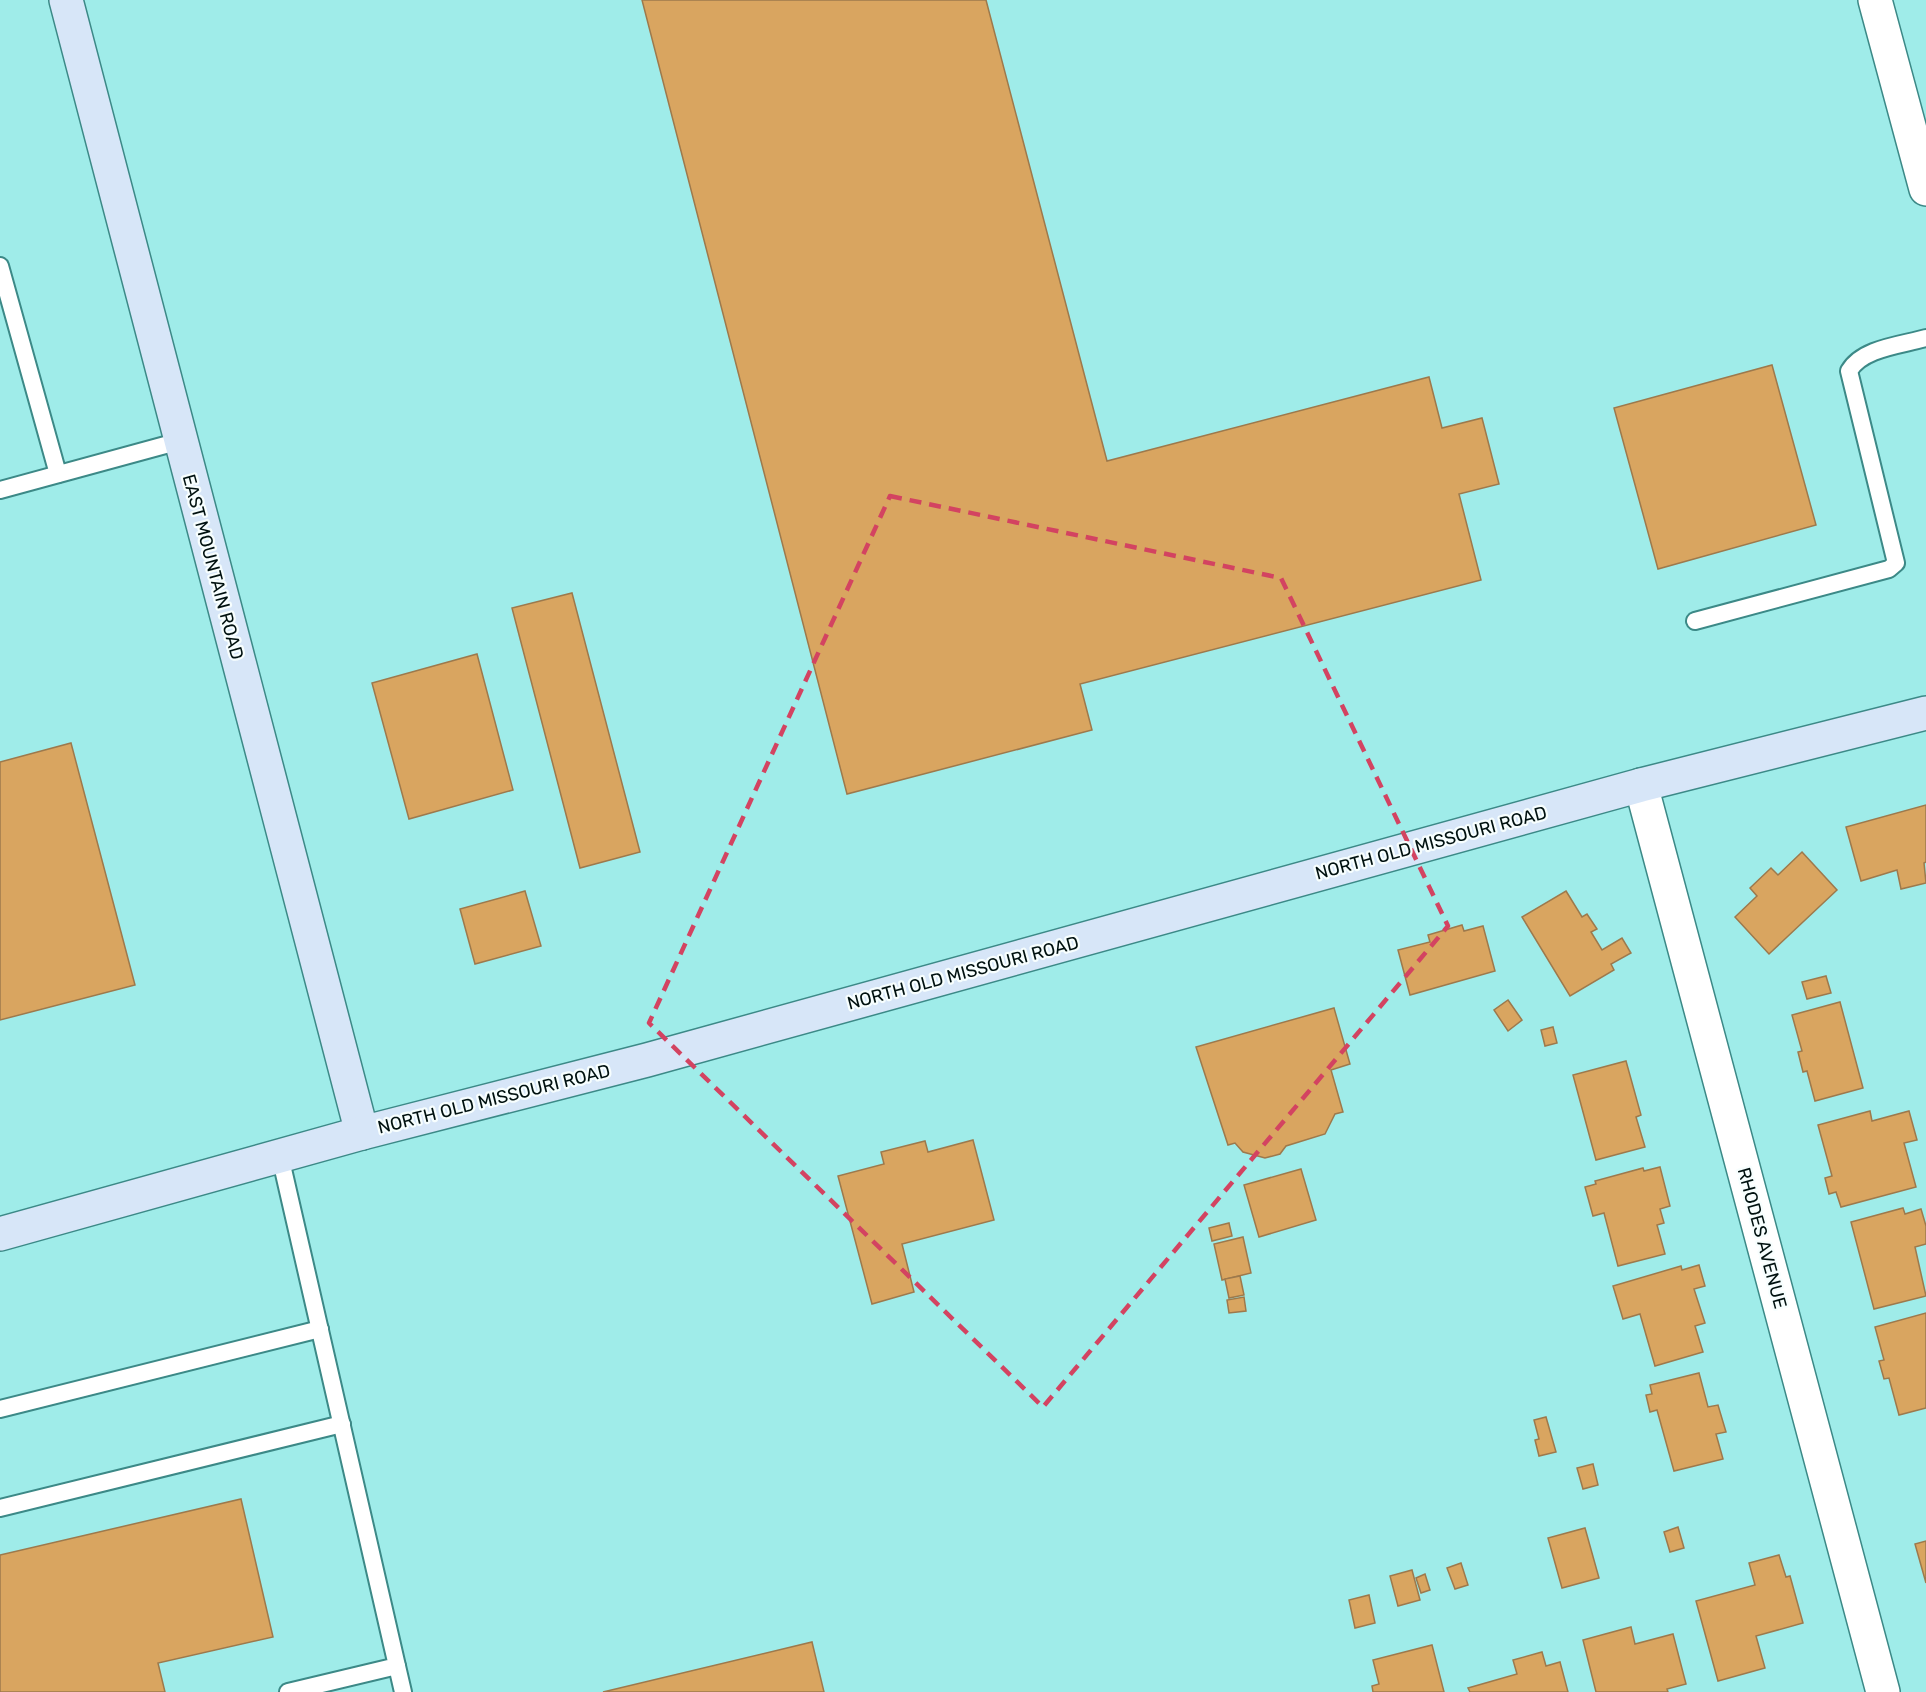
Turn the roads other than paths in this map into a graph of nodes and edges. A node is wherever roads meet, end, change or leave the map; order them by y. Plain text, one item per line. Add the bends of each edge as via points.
1 (66, 0) edge
2 (1875, 0) edge
3 (1926, 189) edge
4 (0, 266) edge
5 (1926, 338) edge
6 (180, 441) junction
7 (58, 474) junction
8 (0, 490) edge
9 (1695, 621) dead end
10 (1926, 713) edge
11 (1641, 785) junction
12 (362, 1133) junction
13 (280, 1156) junction
14 (0, 1234) edge
15 (320, 1329) junction
16 (0, 1409) edge
17 (342, 1424) junction
18 (0, 1508) edge
19 (397, 1666) junction
20 (288, 1692) edge
21 (404, 1692) edge
22 (1883, 1692) edge

1 - 6 main road, EAST MOUNTAIN ROAD
2 - 3 street
4 - 7 lane
5 - 9 lane via 1866,355 1855,361 1849,371 1896,563 1889,569
6 - 7 lane
6 - 12 main road, EAST MOUNTAIN ROAD
7 - 8 lane
10 - 11 main road, NORTH OLD MISSOURI ROAD
11 - 12 main road, NORTH OLD MISSOURI ROAD via 647,1060
11 - 22 street, RHODES AVENUE
12 - 13 main road, NORTH OLD MISSOURI ROAD
13 - 14 main road, NORTH OLD MISSOURI ROAD
13 - 15 lane
15 - 16 lane
15 - 17 lane
17 - 18 lane
17 - 19 lane
19 - 20 lane
19 - 21 lane

